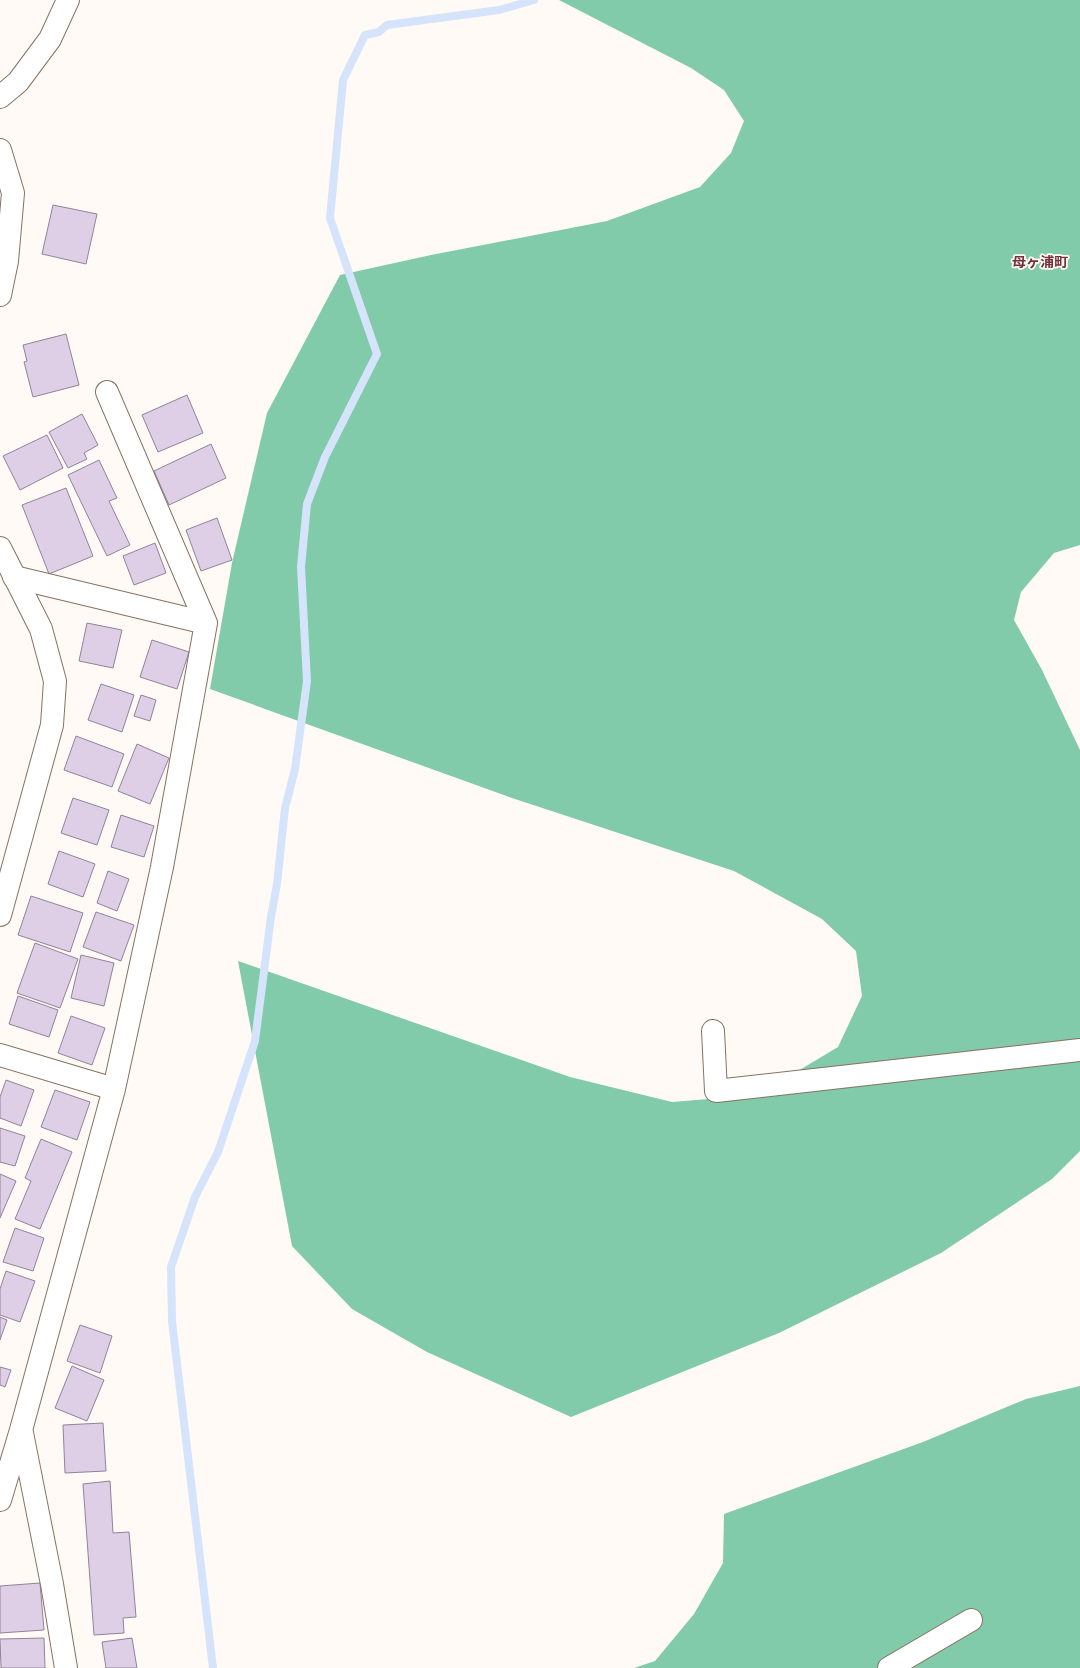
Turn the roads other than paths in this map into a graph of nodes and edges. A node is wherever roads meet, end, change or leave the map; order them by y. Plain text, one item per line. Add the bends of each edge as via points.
1 (68, 0) edge
2 (0, 97) edge
3 (0, 150) edge
4 (0, 295) edge
5 (107, 392) dead end
6 (0, 548) edge
7 (14, 577) junction
8 (206, 623) junction
9 (4, 882) edge
10 (0, 915) edge
11 (713, 1031) dead end
12 (1080, 1050) edge
13 (0, 1055) edge
14 (114, 1089) junction
15 (21, 1430) junction
16 (0, 1500) edge
17 (971, 1620) dead end
18 (66, 1668) edge
19 (889, 1668) edge

1 - 2 street via 50,39 18,82
3 - 4 street via 13,193 7,261
5 - 8 street
6 - 7 street
7 - 8 street
7 - 9 street via 42,629 55,681 52,725
8 - 14 street via 162,867
9 - 10 street
11 - 12 street via 716,1091
13 - 14 street
14 - 15 street
15 - 16 street
15 - 18 street
17 - 19 street

